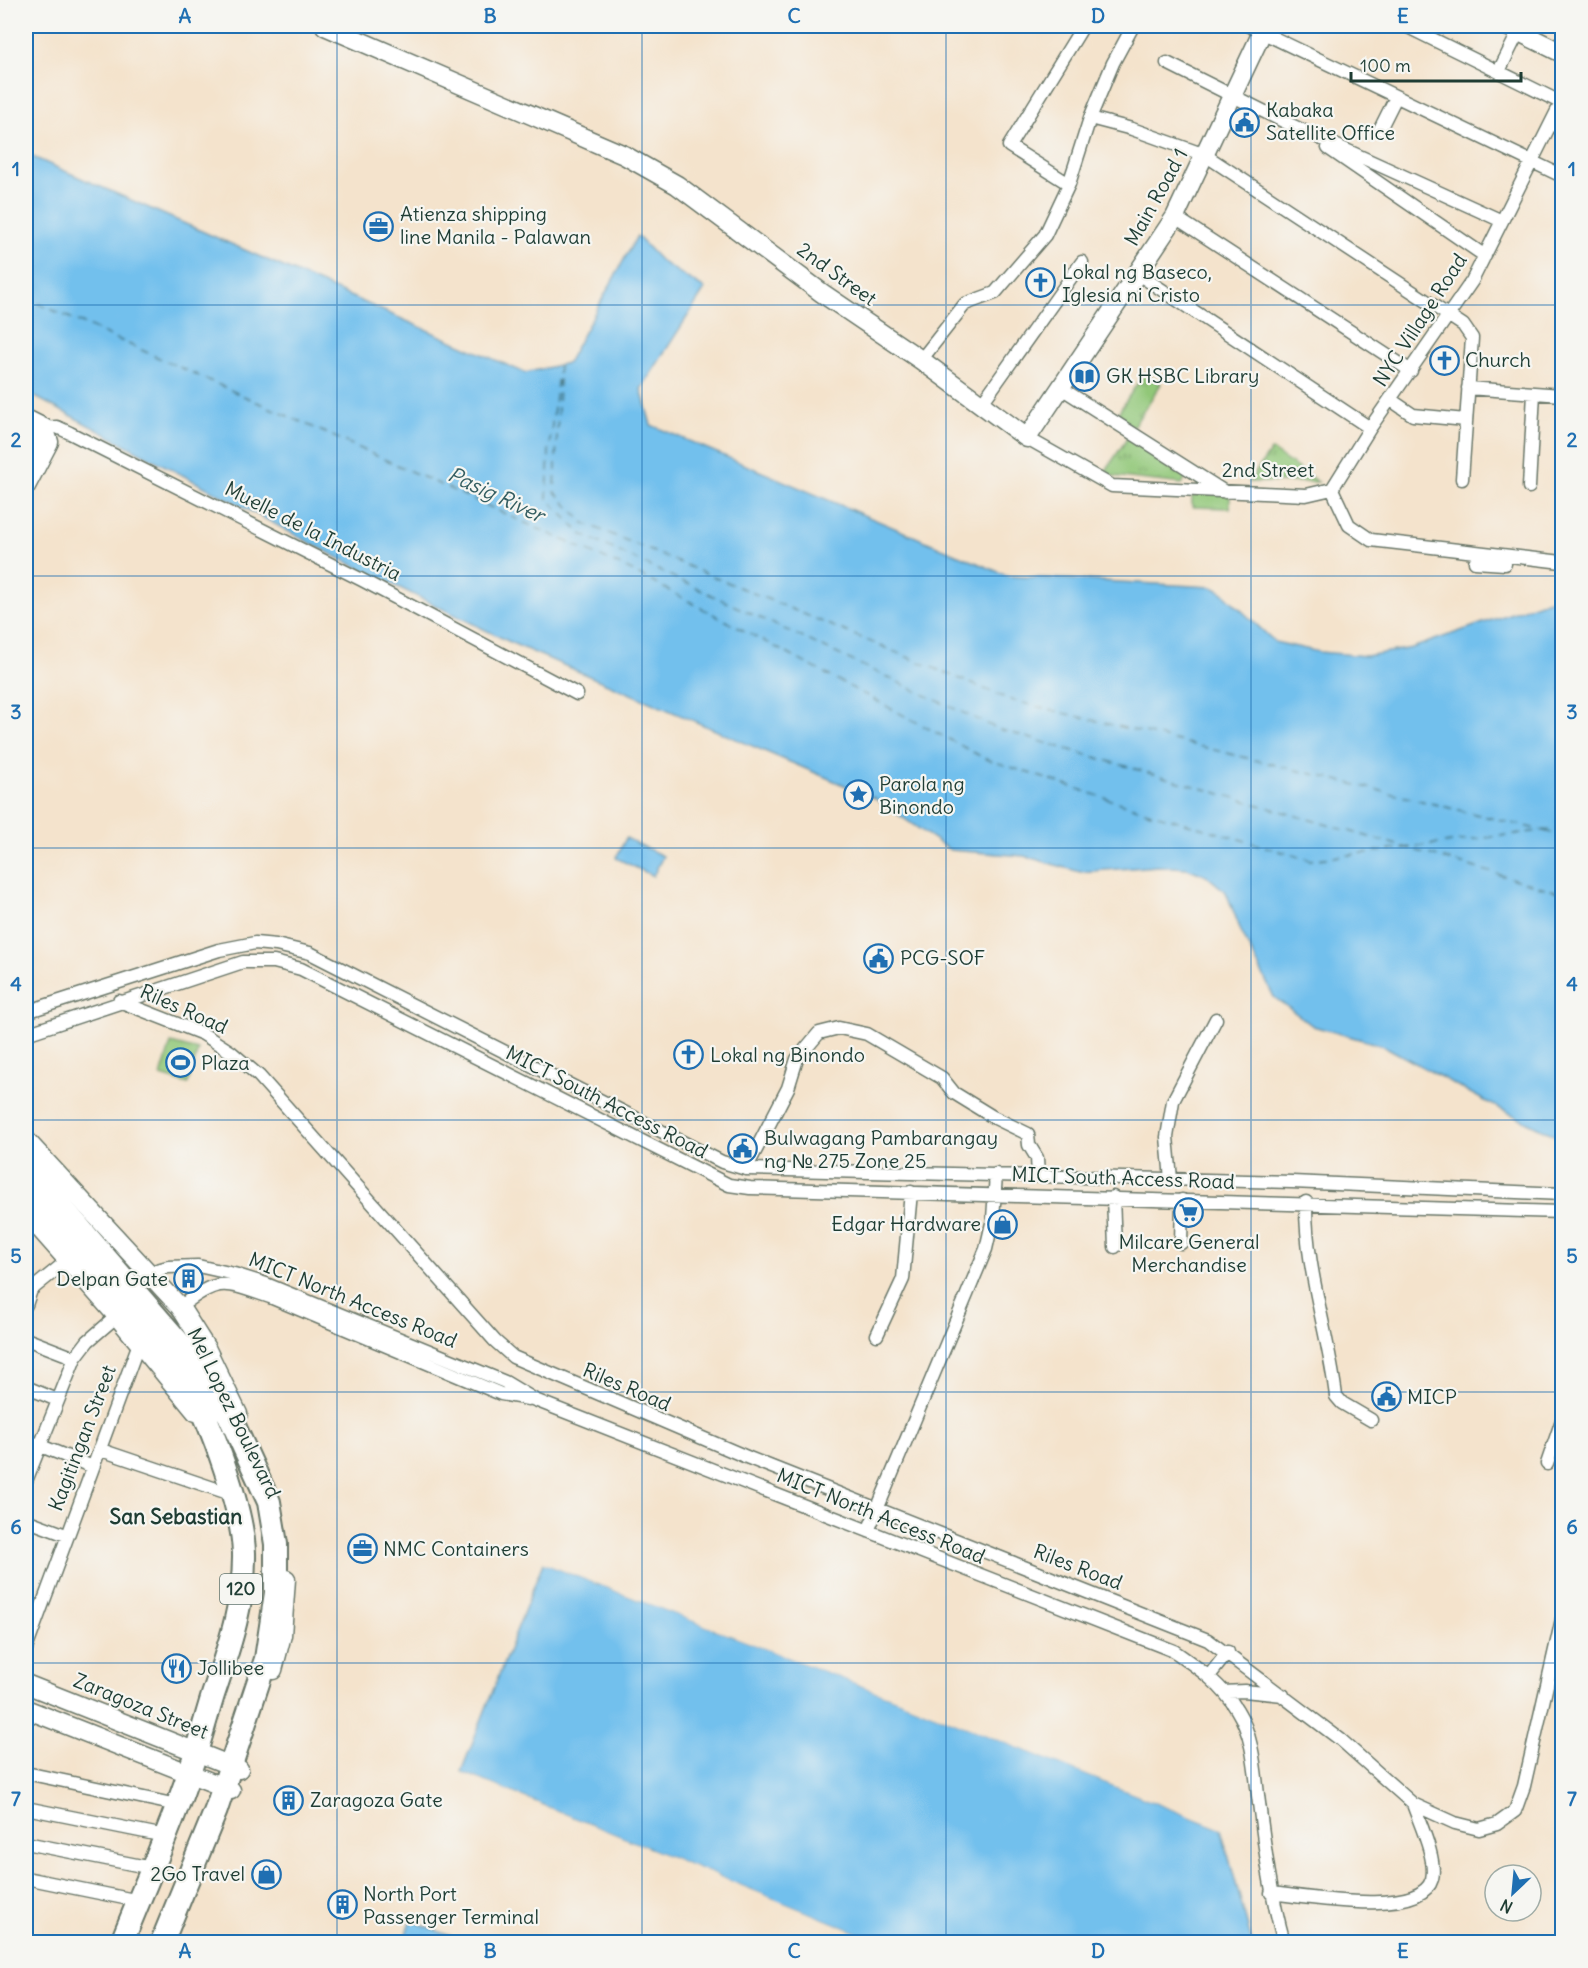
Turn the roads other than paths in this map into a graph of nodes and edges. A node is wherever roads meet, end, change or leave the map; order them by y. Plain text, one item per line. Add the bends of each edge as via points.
1 (325, 26) edge
2 (1083, 26) edge
3 (1133, 26) edge
4 (1407, 26) edge
5 (1258, 28) edge
6 (1513, 28) edge
7 (1563, 53) edge
8 (1167, 63) dead end
9 (1499, 71) junction
10 (1234, 95) junction
11 (1396, 97) junction
12 (1562, 102) edge
13 (1090, 118) junction
14 (1292, 125) junction
15 (1380, 129) dead end
16 (1205, 155) junction
17 (1532, 160) junction
18 (1563, 176) edge
19 (1069, 184) junction
20 (1175, 217) junction
21 (1502, 221) junction
22 (1485, 256) junction
23 (1082, 262) dead end
24 (1138, 274) junction
25 (1449, 315) junction
26 (921, 360) junction
27 (1411, 371) junction
28 (1061, 388) junction
29 (1468, 388) junction
30 (1534, 393) junction
31 (1563, 395) edge
32 (1391, 400) junction
33 (982, 403) junction
34 (26, 419) edge
35 (1466, 420) junction
36 (44, 428) junction
37 (1370, 428) junction
38 (1027, 438) junction
39 (26, 447) edge
40 (1462, 479) dead end
41 (26, 486) edge
42 (1529, 487) dead end
43 (1332, 489) junction
44 (1225, 492) junction
45 (1475, 562) dead end
46 (1563, 562) edge
47 (1563, 569) edge
48 (578, 694) dead end
49 (219, 950) junction
50 (224, 968) junction
51 (119, 1001) junction
52 (26, 1012) edge
53 (1216, 1019) dead end
54 (26, 1034) edge
55 (26, 1140) edge
56 (26, 1166) edge
57 (746, 1169) junction
58 (996, 1174) junction
59 (1038, 1175) junction
60 (1165, 1179) junction
61 (1398, 1186) junction
62 (26, 1190) edge
63 (911, 1192) junction
64 (995, 1194) junction
65 (1563, 1194) edge
66 (1113, 1197) junction
67 (1160, 1198) junction
68 (1182, 1200) junction
69 (1306, 1202) junction
70 (1398, 1206) junction
71 (1563, 1212) edge
72 (26, 1213) edge
73 (1181, 1243) dead end
74 (1115, 1247) dead end
75 (68, 1260) junction
76 (150, 1272) junction
77 (26, 1305) edge
78 (180, 1307) junction
79 (117, 1316) junction
80 (877, 1335) dead end
81 (26, 1339) edge
82 (139, 1343) junction
83 (180, 1357) junction
84 (75, 1358) junction
85 (26, 1388) edge
86 (57, 1400) junction
87 (535, 1400) junction
88 (1371, 1420) dead end
89 (1563, 1420) edge
90 (208, 1426) junction
91 (26, 1440) edge
92 (39, 1446) junction
93 (101, 1449) junction
94 (1547, 1464) dead end
95 (93, 1467) junction
96 (26, 1481) edge
97 (231, 1494) junction
98 (877, 1509) junction
99 (26, 1520) edge
100 (868, 1530) junction
101 (66, 1535) junction
102 (31, 1617) edge
103 (1563, 1619) edge
104 (26, 1649) edge
105 (1228, 1652) junction
106 (1209, 1676) junction
107 (26, 1684) edge
108 (1224, 1692) junction
109 (1285, 1695) junction
110 (26, 1709) edge
111 (195, 1752) junction
112 (235, 1767) junction
113 (26, 1773) edge
114 (189, 1774) junction
115 (224, 1794) junction
116 (1413, 1804) junction
117 (177, 1805) junction
118 (26, 1808) edge
119 (165, 1836) junction
120 (26, 1844) edge
121 (152, 1868) junction
122 (26, 1878) edge
123 (1271, 1893) junction
124 (138, 1901) junction
125 (122, 1942) edge
126 (162, 1942) edge
127 (1284, 1942) edge

1 - 26 street, 2nd Street via 624,154 677,185 822,293
2 - 19 street via 1009,146
3 - 13 street
4 - 9 street
5 - 10 street, Main Road 1
5 - 11 street
6 - 7 street
6 - 9 street
8 - 10 street
9 - 12 street
10 - 14 street
10 - 16 street, Main Road 1
11 - 15 street
11 - 17 street
12 - 17 street, NYC Village Road
13 - 16 street
13 - 19 street
14 - 21 street
14 - 22 street
16 - 20 street, Main Road 1
16 - 25 street
17 - 18 street
17 - 21 street, NYC Village Road
19 - 26 street via 1045,235 1008,282 985,299 965,304
20 - 24 street, Main Road 1
20 - 27 street
21 - 22 street, NYC Village Road
22 - 25 street, NYC Village Road
23 - 33 street
24 - 28 street, Main Road 1
24 - 37 street
25 - 27 street, NYC Village Road
25 - 29 street via 1472,338
26 - 33 street, 2nd Street
27 - 32 street, NYC Village Road
28 - 38 street, Main Road 1
28 - 44 street
29 - 30 street
29 - 35 street
30 - 31 street
30 - 42 street
32 - 35 street via 1413,415
32 - 37 street, NYC Village Road
33 - 38 street, 2nd Street
34 - 36 street, Muelle de la Industria
35 - 40 street
36 - 39 street
36 - 41 street via 49,442
36 - 48 street, Muelle de la Industria via 57,427 70,433
37 - 43 street, NYC Village Road
38 - 44 street, 2nd Street via 1112,486
43 - 44 street, 2nd Street via 1306,495
43 - 46 street via 1349,525 1371,540
45 - 47 street
49 - 50 street
49 - 52 street, MICT South Access Road
49 - 57 street, MICT South Access Road via 255,943 310,953 722,1162
50 - 51 street, MICT South Access Road
50 - 63 street, MICT South Access Road via 243,962 274,962 301,969 729,1185
51 - 54 street, MICT South Access Road
51 - 98 street, Riles Road via 203,1034 259,1076 513,1357 622,1406
53 - 60 street via 1173,1101
55 - 76 street, Mel Lopez Boulevard / 120
56 - 83 highway, Mel Lopez Boulevard / 120
57 - 58 street, MICT South Access Road
57 - 59 street via 788,1088 797,1059 819,1033 839,1028 867,1034 942,1078 954,1093 1028,1134 1037,1158
58 - 59 street, MICT South Access Road
58 - 64 street
59 - 60 street, MICT South Access Road
60 - 61 street, MICT South Access Road
60 - 67 street
61 - 65 street, MICT South Access Road
61 - 70 street
62 - 83 highway, Mel Lopez Boulevard / 120
63 - 64 street, MICT South Access Road
63 - 80 street via 903,1279
64 - 66 street, MICT South Access Road
64 - 98 street via 986,1249
66 - 67 street, MICT South Access Road
66 - 74 street
67 - 68 street, MICT South Access Road
68 - 69 street, MICT South Access Road
68 - 73 street
69 - 70 street, MICT South Access Road
69 - 88 street via 1309,1256 1336,1396
70 - 71 street, MICT South Access Road
72 - 75 street, Mel Lopez Boulevard / 120
75 - 77 street via 31,1290
75 - 79 street, Mel Lopez Boulevard / 120
76 - 78 street, Mel Lopez Boulevard / 120
76 - 87 street, MICT North Access Road via 168,1267 210,1267 266,1284 505,1382
78 - 87 street, MICT North Access Road via 207,1287 234,1286 270,1297 501,1394
78 - 112 street, Mel Lopez Boulevard / 120 via 206,1348 278,1498 285,1541 282,1635 260,1712
79 - 82 street, Mel Lopez Boulevard / 120
79 - 84 street
81 - 84 street
82 - 90 street, Mel Lopez Boulevard / 120
82 - 93 street, Kagitingan Street
83 - 90 highway, Mel Lopez Boulevard / 120
83 - 112 highway, Mel Lopez Boulevard / 120 via 225,1407 269,1502 276,1544 276,1593 266,1659
84 - 86 street
85 - 86 street
86 - 92 street
87 - 100 street, MICT North Access Road
89 - 94 street
90 - 97 highway, Mel Lopez Boulevard / 120
91 - 92 street
92 - 95 street
92 - 96 street
93 - 95 street, Kagitingan Street
93 - 97 street
95 - 101 street, Kagitingan Street
97 - 111 highway, Mel Lopez Boulevard / 120 via 244,1553 238,1609
98 - 100 street
98 - 105 street, Riles Road via 1172,1623
99 - 101 street
100 - 106 street, MICT North Access Road via 1174,1652
101 - 102 street, Kagitingan Street
102 - 104 street, Kagitingan Street
103 - 116 street via 1515,1811 1497,1824 1479,1829
105 - 106 street
105 - 109 street, Riles Road
106 - 108 street, MICT North Access Road
107 - 111 street, Zaragoza Street
108 - 109 street
108 - 123 street, MICT North Access Road via 1238,1711 1252,1752
109 - 116 street, Riles Road
110 - 114 street
111 - 112 street, Zaragoza Street
111 - 114 highway, Mel Lopez Boulevard / 120
112 - 115 highway, Mel Lopez Boulevard / 120
113 - 117 street
114 - 115 street
114 - 117 highway, Mel Lopez Boulevard / 120
115 - 126 highway, Mel Lopez Boulevard / 120
116 - 123 street via 1430,1849 1432,1880 1422,1894 1409,1900 1369,1902
117 - 119 highway, Mel Lopez Boulevard / 120
118 - 119 street
119 - 121 highway, Mel Lopez Boulevard / 120
120 - 121 street
121 - 124 highway, Mel Lopez Boulevard / 120
122 - 124 street
123 - 127 street, MICT North Access Road
124 - 125 highway, Mel Lopez Boulevard / 120

